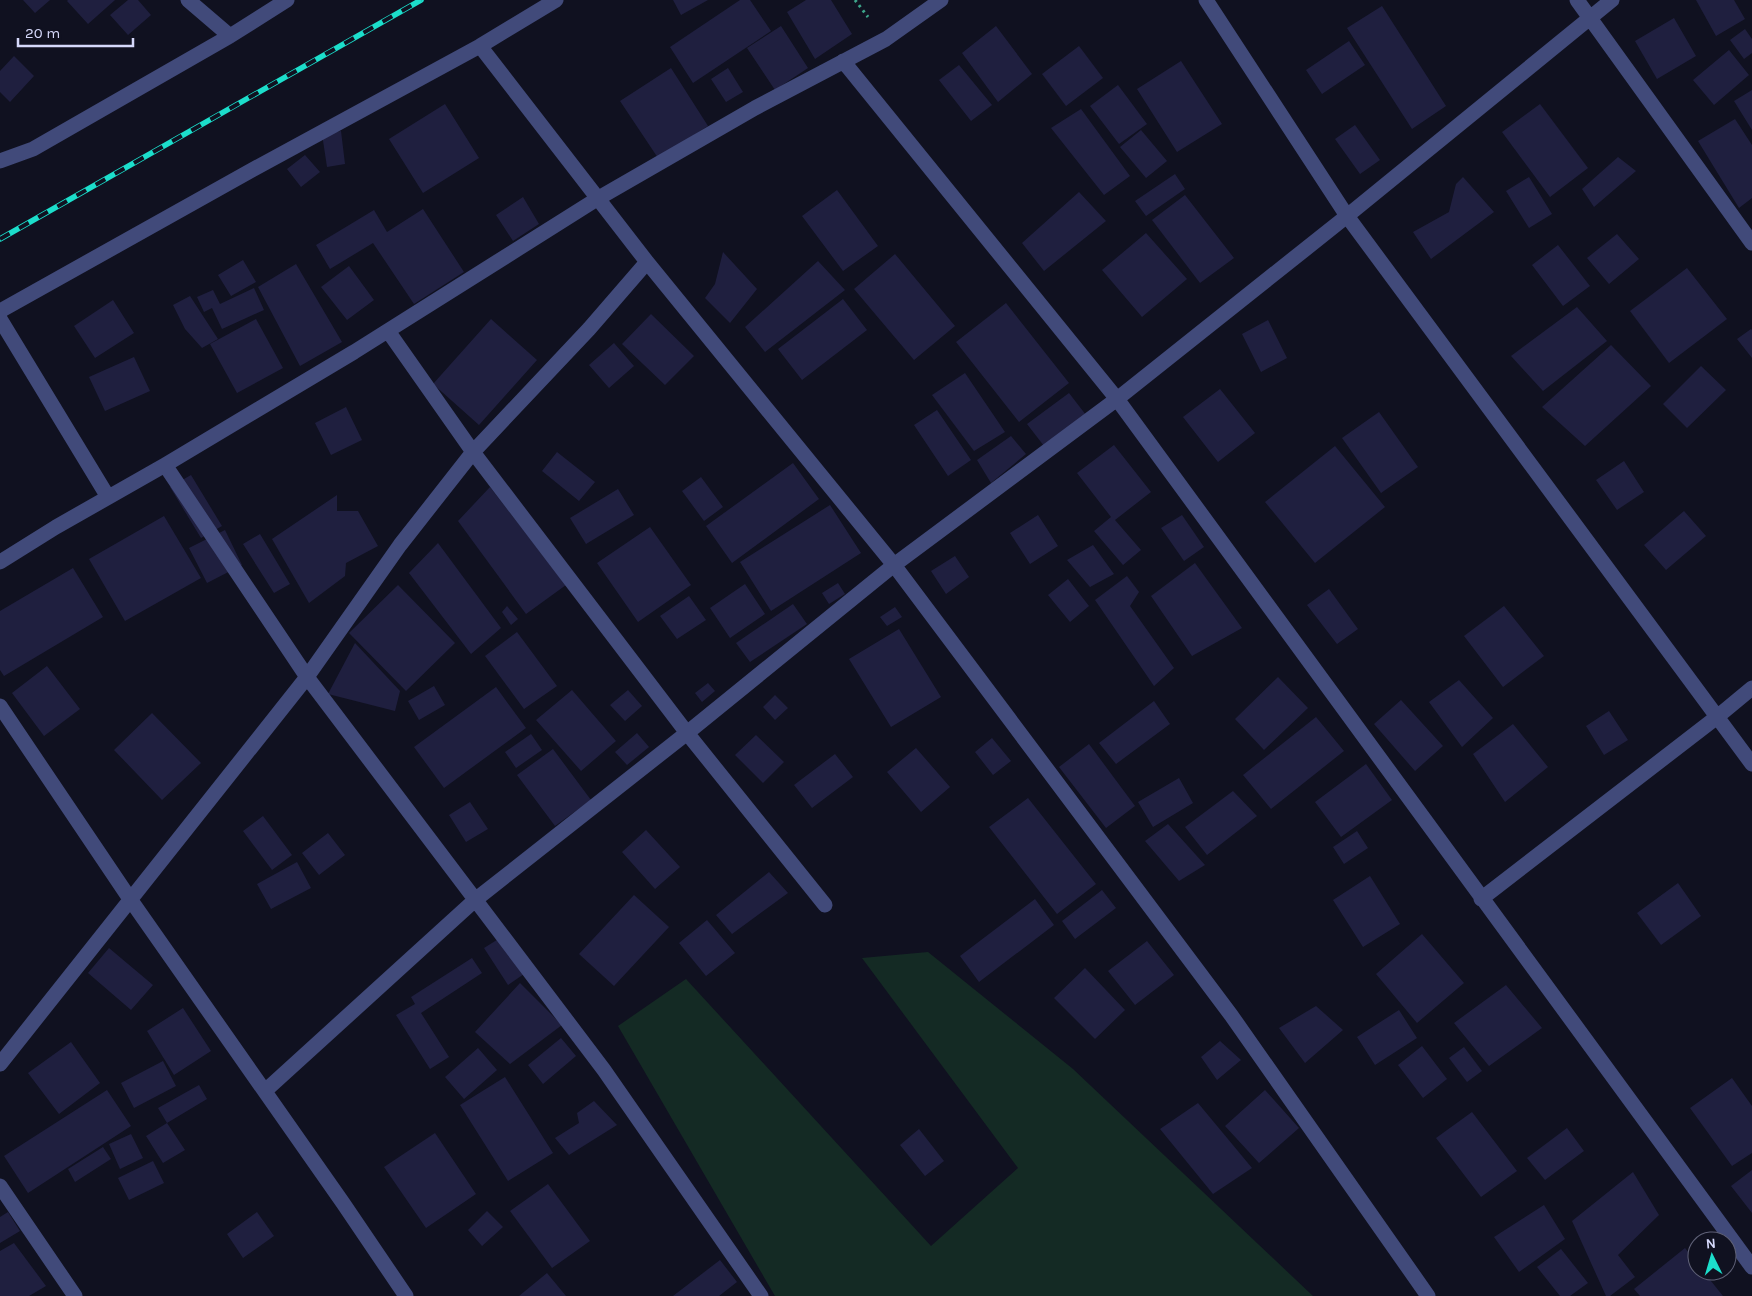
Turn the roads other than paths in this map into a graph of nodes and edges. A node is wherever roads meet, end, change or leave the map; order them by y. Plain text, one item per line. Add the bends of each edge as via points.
1 (188, 0) edge
2 (287, 0) edge
3 (556, 0) edge
4 (941, 0) edge
5 (1206, 0) edge
6 (1577, 0) edge
7 (1612, 0) edge
8 (1590, 18) junction
9 (230, 36) junction
10 (480, 46) junction
11 (843, 61) junction
12 (0, 161) edge
13 (598, 199) junction
14 (1347, 216) junction
15 (1752, 243) edge
16 (647, 262) junction
17 (0, 311) edge
18 (0, 319) edge
19 (388, 331) junction
20 (1117, 399) junction
21 (473, 452) junction
22 (165, 465) junction
23 (108, 497) junction
24 (0, 562) edge
25 (894, 565) junction
26 (308, 677) junction
27 (1752, 688) edge
28 (0, 706) edge
29 (1717, 717) junction
30 (686, 733) junction
31 (1752, 764) edge
32 (130, 899) junction
33 (1482, 899) junction
34 (475, 900) junction
35 (825, 906) dead end
36 (0, 1064) edge
37 (266, 1091) junction
38 (0, 1186) edge
39 (1752, 1267) edge
40 (75, 1296) edge
41 (406, 1296) edge
42 (760, 1296) edge
43 (1428, 1296) edge

1 - 9 street
2 - 9 street
3 - 10 street
4 - 11 street via 886,39
5 - 14 street
6 - 8 street
7 - 8 street
8 - 14 street
8 - 15 street
9 - 12 street via 33,150
10 - 13 street
10 - 17 street
11 - 13 street
11 - 20 street
13 - 16 street
13 - 19 street
14 - 20 street
14 - 29 street
16 - 21 street
16 - 25 street
18 - 23 street
19 - 21 street
19 - 22 street
20 - 25 street
20 - 33 street
21 - 26 street via 400,545
21 - 30 street
22 - 23 street
22 - 26 street
23 - 24 street
25 - 30 street
25 - 43 street via 1231,1015
26 - 32 street
26 - 34 street
27 - 29 street
28 - 32 street
29 - 31 street
29 - 33 street
30 - 34 street
30 - 35 street
32 - 36 street
32 - 37 street
33 - 39 street
34 - 37 street
34 - 42 street via 604,1070
37 - 41 street
38 - 40 street

